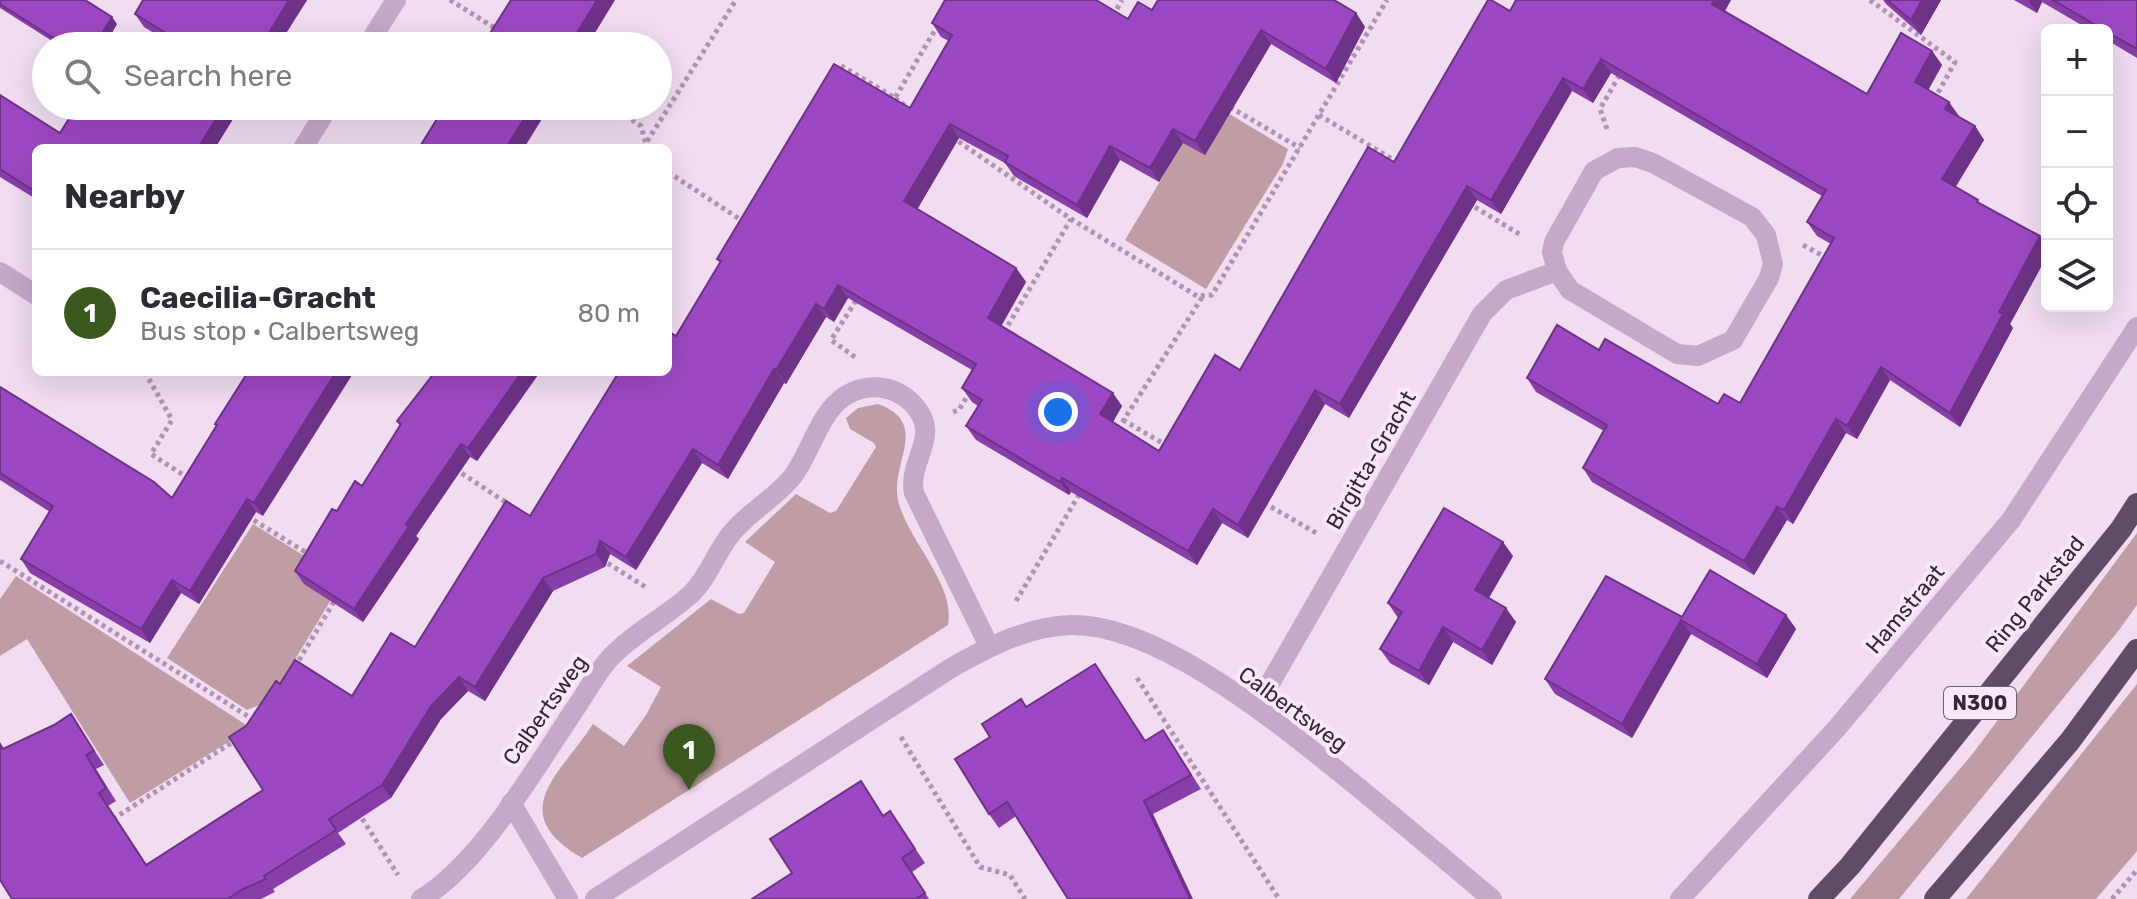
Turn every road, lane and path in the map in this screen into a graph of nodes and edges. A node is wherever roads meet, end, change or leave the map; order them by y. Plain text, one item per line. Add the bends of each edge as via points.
1 (396, 0) edge
2 (450, 0) edge
3 (736, 0) edge
4 (1122, 0) edge
5 (1387, 0) edge
6 (1870, 0) edge
7 (945, 12) edge
8 (1109, 22) edge
9 (376, 32) edge
10 (501, 32) edge
11 (1606, 69) edge
12 (832, 78) edge
13 (895, 98) junction
14 (672, 103) edge
15 (1932, 103) edge
16 (1224, 104) edge
17 (908, 107) edge
18 (1319, 115) junction
19 (320, 120) edge
20 (632, 120) edge
21 (661, 120) edge
22 (945, 133) edge
23 (305, 144) edge
24 (645, 144) edge
25 (646, 144) edge
26 (1300, 148) junction
27 (1618, 158) junction
28 (1398, 162) edge
29 (672, 175) edge
30 (1464, 201) edge
31 (1071, 219) junction
32 (755, 229) edge
33 (1554, 242) junction
34 (1770, 244) junction
35 (1839, 265) edge
36 (1557, 271) junction
37 (0, 272) edge
38 (32, 292) edge
39 (860, 294) edge
40 (1203, 295) junction
41 (2137, 327) edge
42 (999, 342) edge
43 (147, 376) edge
44 (975, 383) edge
45 (886, 388) junction
46 (1123, 420) junction
47 (923, 426) junction
48 (1115, 433) edge
49 (1176, 451) edge
50 (449, 466) edge
51 (191, 479) edge
52 (1084, 487) edge
53 (1255, 497) edge
54 (2137, 504) edge
55 (520, 511) edge
56 (243, 513) edge
57 (1346, 551) junction
58 (599, 559) edge
59 (0, 561) edge
60 (322, 563) edge
61 (650, 589) dead end
62 (340, 593) edge
63 (1150, 645) junction
64 (989, 646) junction
65 (2137, 650) edge
66 (291, 673) edge
67 (1257, 706) junction
68 (885, 711) junction
69 (267, 713) edge
70 (254, 720) junction
71 (252, 729) edge
72 (239, 738) edge
73 (511, 803) junction
74 (354, 806) edge
75 (112, 820) edge
76 (2137, 870) edge
77 (413, 892) edge
78 (568, 899) edge
79 (595, 899) edge
80 (1025, 899) edge
81 (1279, 899) edge
82 (1492, 899) edge
83 (1680, 899) edge
84 (1819, 899) edge
85 (1935, 899) edge
86 (2112, 899) edge

1 - 9 street
2 - 10 path
3 - 14 path
4 - 8 path
5 - 18 path
6 - 15 path via 1955,62
7 - 13 path
11 - 27 path via 1619,76 1600,109
12 - 13 path via 840,65
13 - 17 path
16 - 26 path
18 - 26 path
18 - 28 path
19 - 23 street
20 - 24 path via 641,126
21 - 25 path
22 - 31 path
26 - 40 path via 1212,295
27 - 33 street via 1594,171
27 - 34 street via 1653,163 1752,217
29 - 32 path
30 - 33 path via 1530,240
31 - 40 path
31 - 42 path
33 - 36 street
34 - 35 path via 1804,245
34 - 36 street via 1769,278 1733,340 1698,356 1677,354 1570,290
36 - 57 street, Birgitta-Gracht via 1506,290 1482,314
37 - 38 street
39 - 45 path via 831,340
40 - 46 path
41 - 83 street, Hamstraat via 2011,520 1837,728
43 - 51 path via 172,420 151,454
44 - 47 path via 959,410
45 - 47 street via 913,405
45 - 73 street, Calbertsweg via 856,390 831,409 792,477 732,533 693,592 611,657
46 - 48 path
46 - 49 path
47 - 64 street via 914,493
50 - 55 path
52 - 64 path
53 - 57 path
54 - 84 highway, Ring Parkstad / N300
56 - 60 path
57 - 67 street, Birgitta-Gracht
58 - 61 path
59 - 70 path
62 - 66 path
63 - 64 street, Calbertsweg via 1104,629 1072,625
63 - 67 street, Calbertsweg
63 - 81 path via 1137,678
64 - 68 street, Calbertsweg
65 - 85 highway via 2070,741
67 - 82 street, Calbertsweg
68 - 79 street, Calbertsweg
68 - 80 path via 980,867 1010,875
69 - 70 path
70 - 71 path
72 - 75 path
73 - 77 street, Calbertsweg via 472,856 435,890
73 - 78 street
74 - 77 path
76 - 86 path

